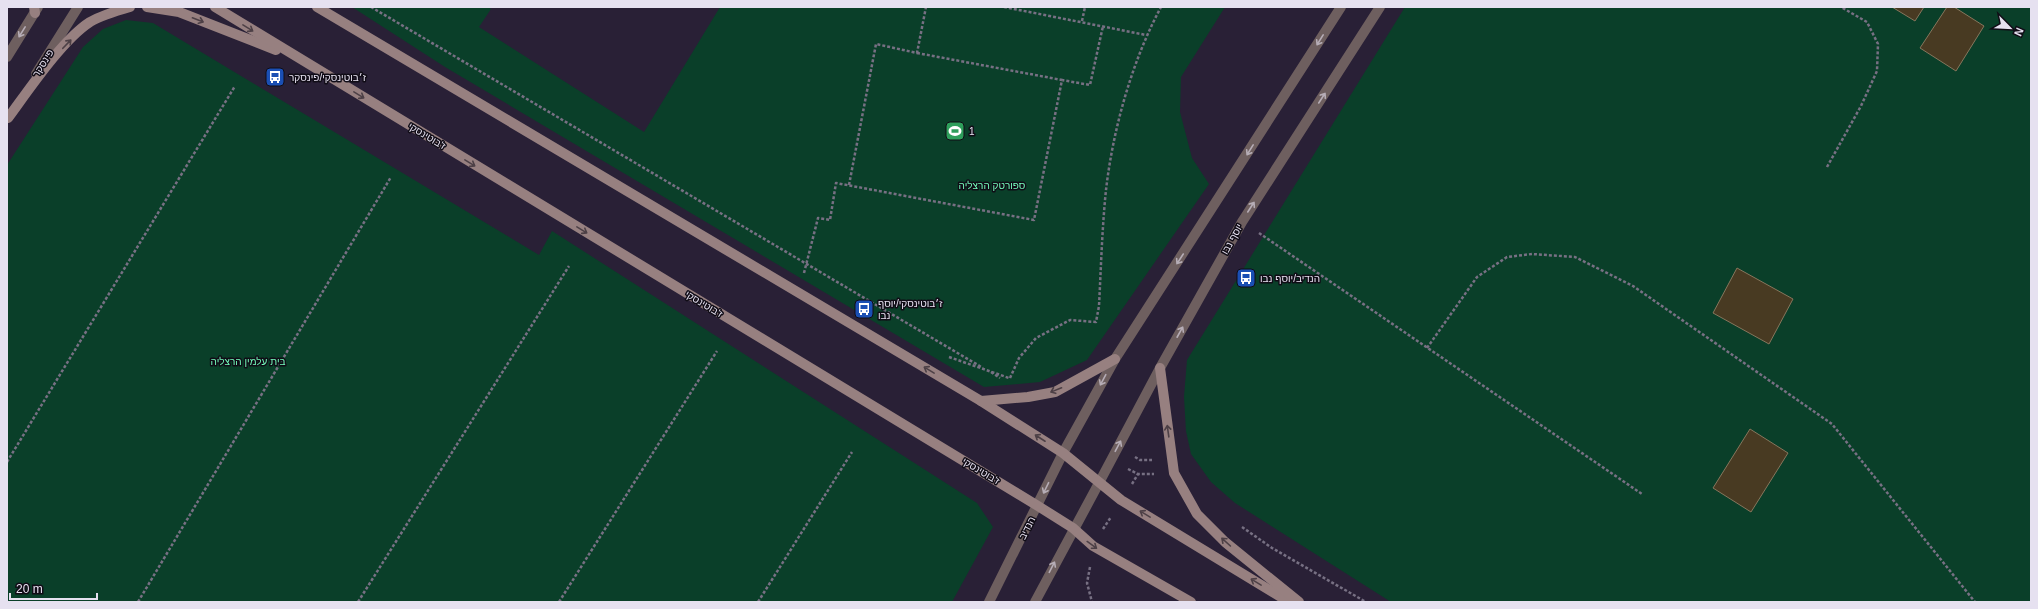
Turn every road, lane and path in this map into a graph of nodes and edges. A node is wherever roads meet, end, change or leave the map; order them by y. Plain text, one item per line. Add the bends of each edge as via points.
1 (78, 7) edge
2 (130, 7) edge
3 (147, 7) edge
4 (215, 7) edge
5 (317, 7) edge
6 (371, 7) edge
7 (926, 7) edge
8 (1004, 7) edge
9 (1084, 7) edge
10 (1161, 7) edge
11 (1341, 7) edge
12 (1380, 7) edge
13 (1841, 7) edge
14 (36, 9) edge
15 (1082, 21) junction
16 (1103, 26) junction
17 (1146, 35) junction
18 (917, 52) junction
19 (7, 57) edge
20 (298, 58) junction
21 (1062, 80) junction
22 (235, 86) dead end
23 (7, 119) edge
24 (1828, 167) dead end
25 (391, 177) dead end
26 (849, 185) junction
27 (1242, 222) junction
28 (806, 264) junction
29 (569, 266) dead end
30 (804, 274) dead end
31 (1427, 348) junction
32 (717, 351) dead end
33 (1114, 359) junction
34 (1160, 368) junction
35 (1010, 378) dead end
36 (1028, 398) junction
37 (982, 401) junction
38 (1117, 447) junction
39 (852, 452) dead end
40 (1063, 453) junction
41 (1172, 459) junction
42 (7, 462) edge
43 (1100, 481) junction
44 (1642, 494) dead end
45 (1038, 506) junction
46 (1073, 528) junction
47 (1272, 548) dead end
48 (138, 602) edge
49 (358, 602) edge
50 (559, 602) edge
51 (758, 602) edge
52 (989, 602) edge
53 (1034, 602) edge
54 (1191, 602) edge
55 (1290, 602) edge
56 (1299, 602) edge
57 (1366, 602) edge
58 (1975, 602) edge

1 - 23 street, פינסקר
23 -> 2 main road via 65,45 89,23 110,12
3 -> 20 main road via 179,12
4 -> 20 main road, ז'בוטינסקי
37 -> 5 main road
6 - 28 path
7 - 18 path
8 - 15 path
9 - 15 path
10 - 17 path
11 -> 33 street
27 -> 12 street, יוסף נבו
13 - 24 path via 1867,22 1878,44 1877,70
14 -> 19 street
15 - 16 path
16 - 17 path
16 - 21 path via 1090,85
17 - 35 path via 1116,134 1106,190 1096,322 1070,320 1036,338 1019,358
18 - 21 path
18 - 26 path via 876,44
20 -> 45 main road, ז'בוטינסקי
21 - 26 path via 1034,220
22 - 42 path
25 - 48 path
26 - 28 path via 836,183 830,220 818,218
27 - 31 path
34 -> 27 street, יוסף נבו
28 - 30 path
28 - 36 path via 987,370
29 - 49 path
31 - 44 path
31 - 58 path via 1477,277 1507,257 1532,254 1575,257 1633,286 1832,424
32 - 50 path
33 -> 36 main road via 1055,392
33 -> 40 street
38 -> 34 street, יוסף נבו
41 -> 34 main road
36 - 37 main road
40 -> 37 main road
38 - 41 path via 1140,460
38 - 43 street, יוסף נבו
39 - 51 path
40 - 43 main road
40 -> 45 street, הנדיב
56 -> 41 main road via 1225,542 1197,514 1174,473
43 - 46 street
55 -> 43 main road via 1121,500
45 - 46 main road, ז'בוטינסקי
45 - 52 street, הנדיב
53 -> 46 street
46 -> 54 main road, ז'בוטינסקי via 1093,546
47 - 57 path

